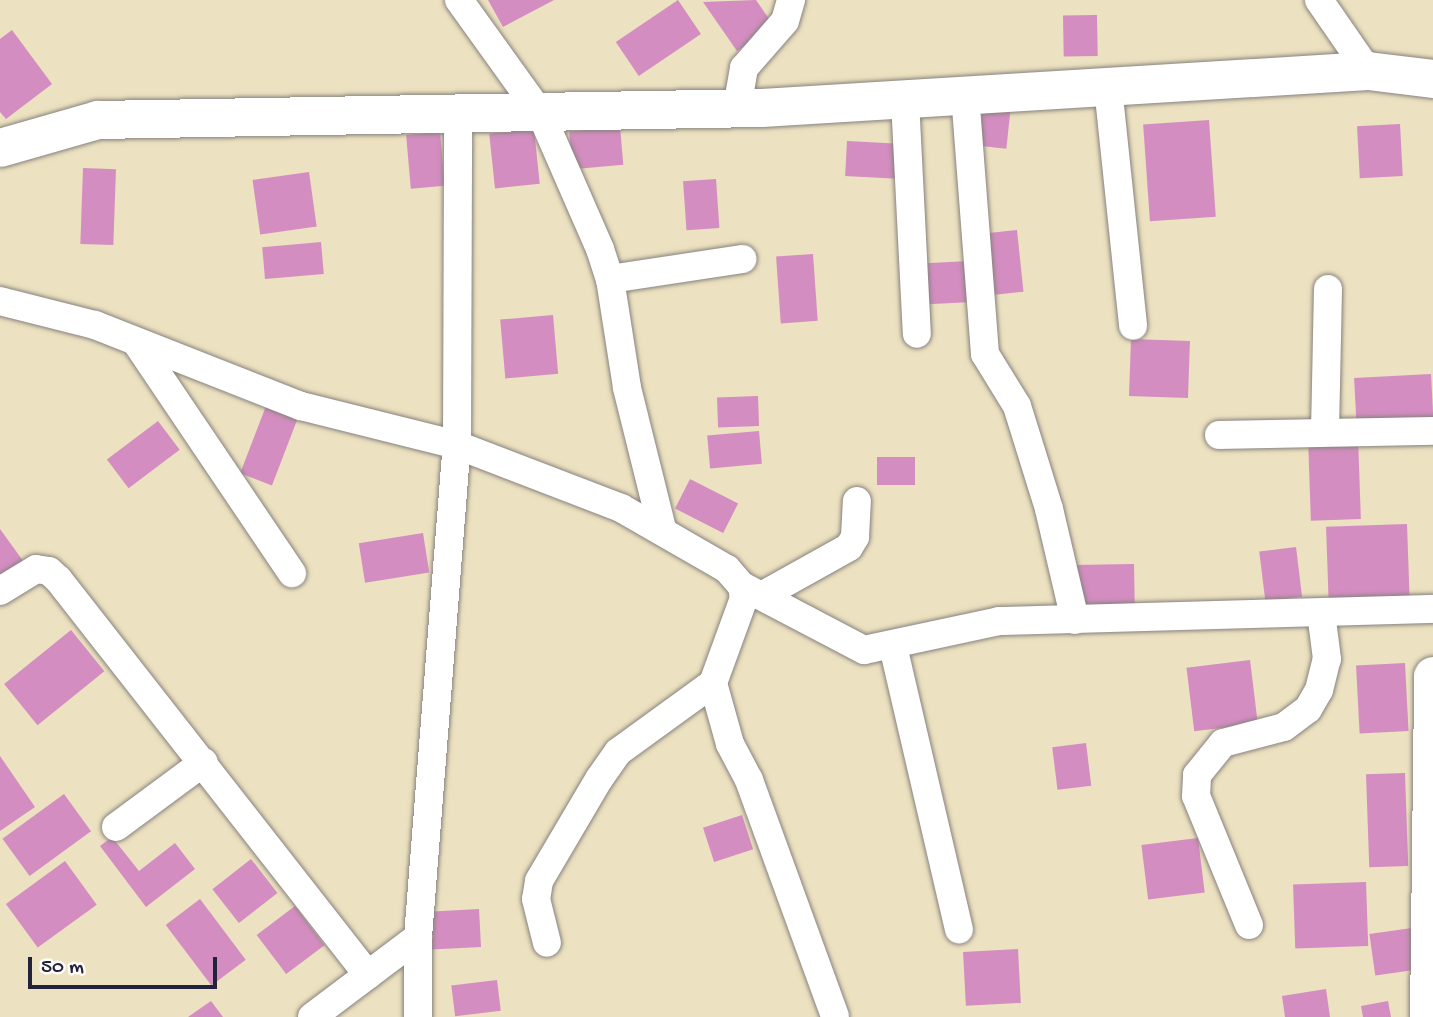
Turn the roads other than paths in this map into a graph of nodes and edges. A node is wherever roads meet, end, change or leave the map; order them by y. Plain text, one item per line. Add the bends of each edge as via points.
1 (459, 0) edge
2 (791, 0) edge
3 (1320, 0) edge
4 (1368, 71) junction
5 (1433, 79) edge
6 (1108, 87) junction
7 (965, 94) junction
8 (905, 100) junction
9 (737, 108) junction
10 (457, 113) junction
11 (541, 114) junction
12 (0, 148) edge
13 (742, 259) dead end
14 (611, 279) junction
15 (1328, 289) dead end
16 (0, 301) edge
17 (1133, 326) dead end
18 (916, 334) dead end
19 (136, 342) junction
20 (1433, 431) edge
21 (1325, 432) junction
22 (1219, 435) dead end
23 (457, 445) junction
24 (857, 501) dead end
25 (662, 528) junction
26 (292, 573) dead end
27 (753, 590) junction
28 (0, 591) edge
29 (1433, 609) edge
30 (1321, 612) junction
31 (1074, 620) junction
32 (893, 646) junction
33 (1433, 676) edge
34 (713, 683) junction
35 (204, 762) junction
36 (116, 827) dead end
37 (1249, 925) dead end
38 (959, 929) dead end
39 (418, 937) junction
40 (547, 943) dead end
41 (369, 975) junction
42 (835, 1016) edge
43 (312, 1017) edge
44 (418, 1017) edge
45 (1429, 1017) edge

1 - 11 street
2 - 9 street via 785,21 744,68
3 - 4 street
4 - 5 street
4 - 6 street
6 - 7 street
6 - 17 street
7 - 8 street
7 - 31 street via 985,355 1017,406 1049,509
8 - 9 street
8 - 18 street
9 - 11 street
10 - 11 street
10 - 12 street via 98,120
10 - 23 street
11 - 14 street
13 - 14 street
14 - 25 street via 627,388
15 - 21 street
16 - 19 street via 95,325
19 - 23 street via 301,405
19 - 26 street
20 - 21 street
21 - 22 street
23 - 25 street
23 - 39 street
24 - 27 street via 855,537 849,547
25 - 27 street
27 - 32 street via 864,650
27 - 34 street via 741,605
28 - 35 street via 36,569 50,571
29 - 30 street
30 - 31 street
30 - 37 street via 1327,659 1319,690 1308,709 1284,727 1223,743 1197,775 1196,796
31 - 32 street via 999,621
32 - 38 street
33 - 45 street
34 - 40 street via 618,752 599,779 539,881 537,899
34 - 42 street via 730,744 749,780
35 - 36 street
35 - 41 street
39 - 41 street
39 - 44 street
41 - 43 street

